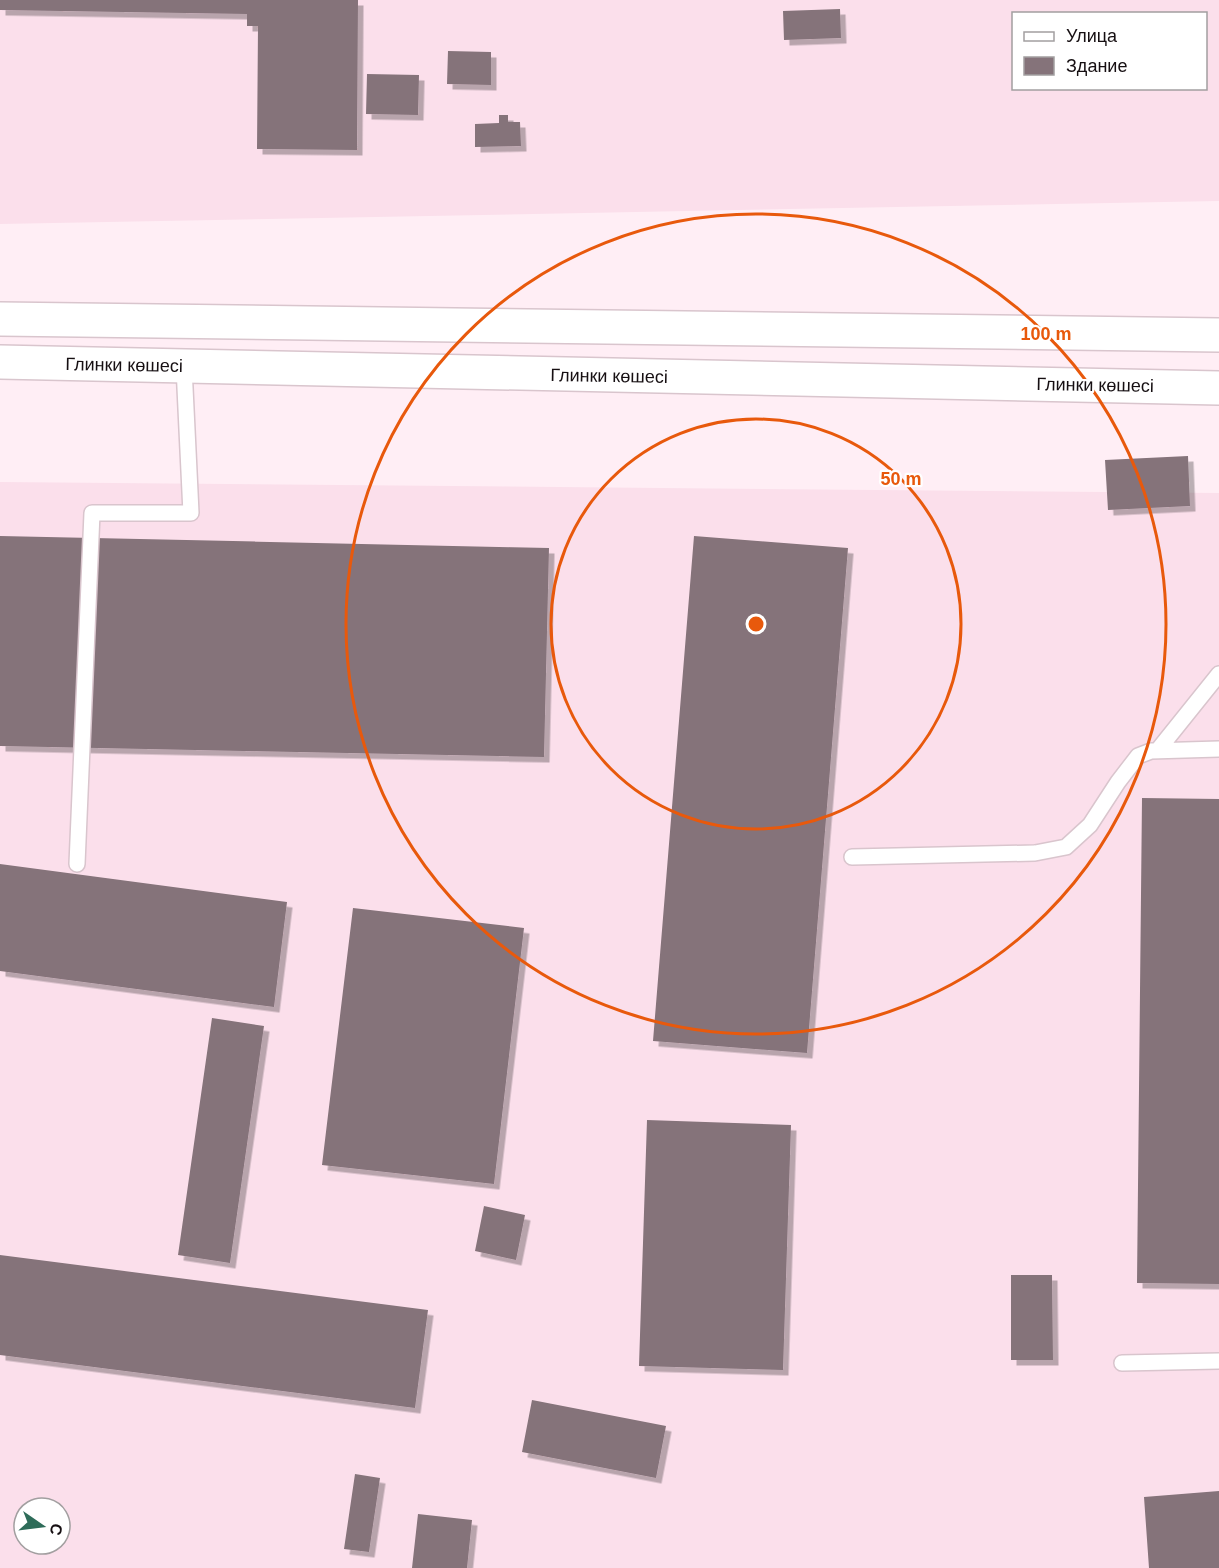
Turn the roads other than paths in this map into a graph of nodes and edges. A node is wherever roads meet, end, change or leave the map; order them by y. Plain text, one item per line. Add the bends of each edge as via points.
1 (0, 320) edge
2 (1219, 335) edge
3 (0, 362) edge
4 (184, 367) junction
5 (1219, 388) edge
6 (1219, 674) edge
7 (1219, 749) edge
8 (1158, 750) junction
9 (852, 857) dead end
10 (77, 864) dead end
11 (1219, 1361) edge
12 (1122, 1363) dead end

1 - 2 main road
3 - 4 main road, Глинки көшесі
4 - 5 main road, Глинки көшесі
4 - 10 lane via 191,513 92,513
6 - 8 lane
7 - 8 lane
8 - 9 lane via 1138,756 1090,825 1066,847 1035,853
11 - 12 lane

